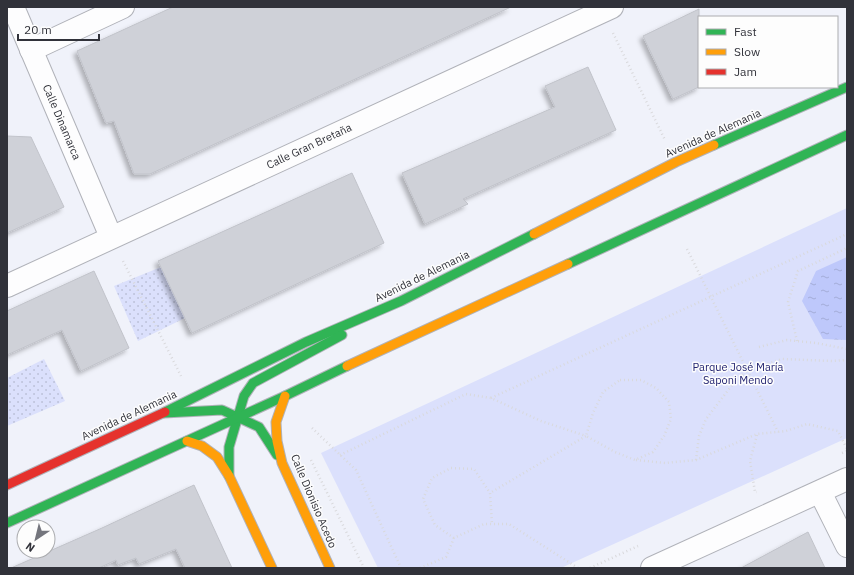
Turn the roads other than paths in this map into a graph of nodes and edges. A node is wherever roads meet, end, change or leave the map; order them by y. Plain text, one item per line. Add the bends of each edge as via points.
1 (13, 7) edge
2 (123, 7) edge
3 (605, 8) edge
4 (31, 50) junction
5 (847, 87) edge
6 (847, 135) edge
7 (111, 237) junction
8 (7, 286) edge
9 (401, 301) junction
10 (285, 396) junction
11 (164, 412) junction
12 (238, 417) junction
13 (187, 441) junction
14 (282, 462) junction
15 (230, 476) junction
16 (847, 480) edge
17 (7, 485) edge
18 (820, 492) junction
19 (7, 522) edge
20 (847, 546) edge
21 (272, 568) edge
22 (330, 568) edge
23 (652, 568) edge

1 - 4 street, Calle Dinamarca
2 - 4 street
3 - 7 street, Calle Gran Bretaña
4 - 7 street, Calle Dinamarca
5 - 9 main road, Avenida de Alemania via 676,162
6 - 10 main road
7 - 8 street, Calle Gran Bretaña
9 - 11 main road, Avenida de Alemania via 306,342
9 - 12 main road via 253,383 244,396
10 - 12 main road
10 - 14 main road, Calle Dionisio Acedo via 276,422
11 - 12 main road via 222,410
11 - 17 main road, Avenida de Alemania
12 - 13 main road
12 - 14 main road via 259,428
12 - 15 main road via 230,447
13 - 15 main road via 202,446 217,457
13 - 19 main road
14 - 22 main road, Calle Dionisio Acedo
15 - 21 main road
16 - 18 street
18 - 20 street
18 - 23 street

